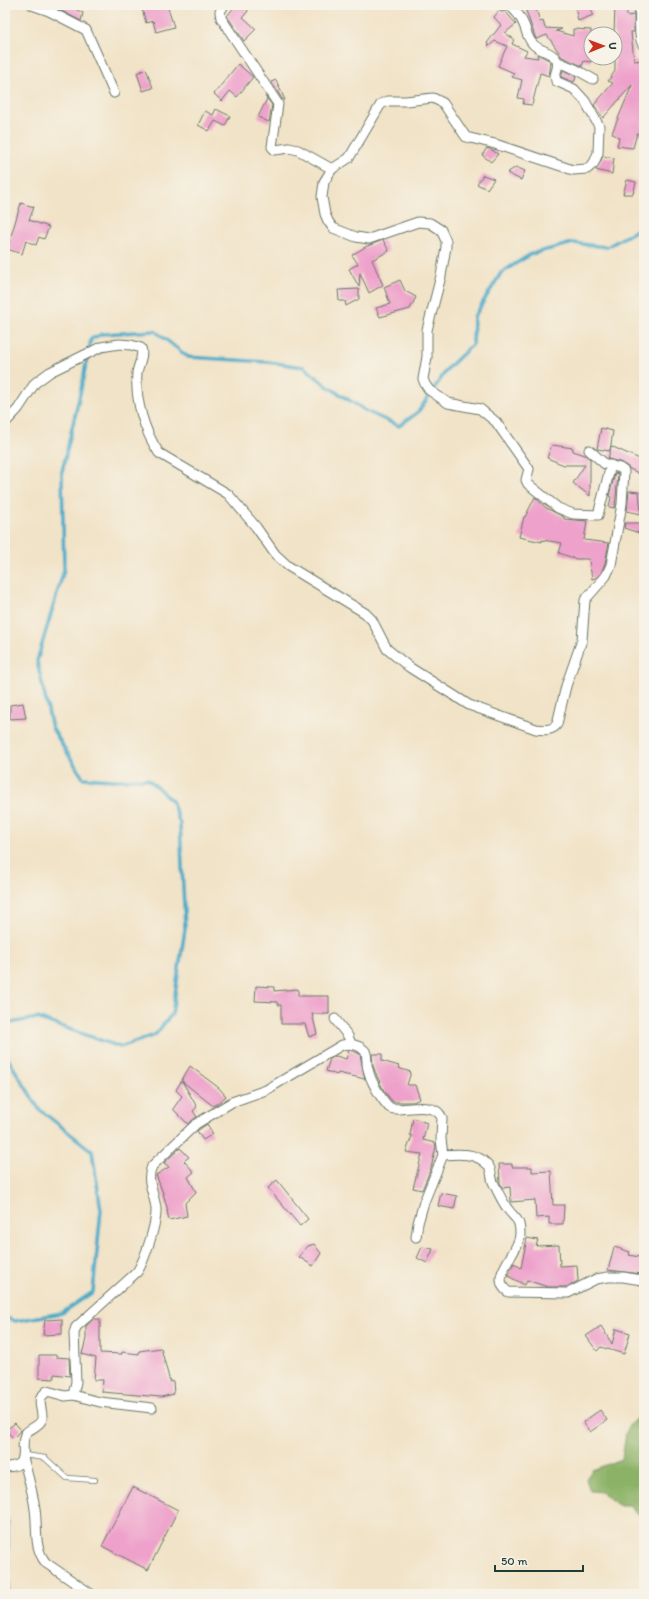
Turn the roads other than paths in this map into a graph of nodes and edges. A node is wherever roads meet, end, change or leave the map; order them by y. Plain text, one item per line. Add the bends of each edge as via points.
1 (32, 5) edge
2 (224, 5) edge
3 (509, 5) edge
4 (640, 5) edge
5 (644, 46) edge
6 (558, 62) junction
7 (593, 79) dead end
8 (114, 93) dead end
9 (332, 169) junction
10 (5, 423) edge
11 (589, 450) dead end
12 (611, 465) junction
13 (335, 1019) dead end
14 (351, 1044) junction
15 (443, 1155) junction
16 (416, 1237) dead end
17 (642, 1280) dead end
18 (73, 1395) junction
19 (152, 1408) dead end
20 (24, 1456) junction
21 (5, 1467) edge
22 (95, 1480) dead end
23 (91, 1594) edge

1 - 8 street via 86,30
2 - 9 street via 220,12 221,18 278,104 272,147 275,150 298,150
3 - 6 street via 524,23 528,39 538,49 554,56
4 - 5 street via 640,40
6 - 7 street
6 - 9 street via 556,81 574,89 582,97 599,126 598,153 594,163 587,169 573,170 495,144 471,139 463,135 443,104 433,98 388,101 382,104 349,158
9 - 12 street via 324,182 322,197 325,214 334,228 369,239 422,221 438,227 443,234 446,247 427,330 427,357 423,379 429,390 448,403 480,409 496,422 529,469 526,480 528,484 558,508 573,514 598,515
10 - 12 street via 39,380 82,356 101,347 119,344 142,349 137,372 138,397 152,443 159,453 228,494 275,554 288,566 365,613 372,620 387,649 410,667 469,705 536,729 553,728 558,724 566,686 582,640 586,597 606,576 611,565 620,517 624,473 623,469
11 - 12 street
13 - 14 street
14 - 15 street via 366,1053 373,1084 388,1106 396,1110 415,1106 442,1115 440,1139
14 - 18 street via 342,1045 266,1090 232,1102 196,1124 152,1166 150,1185 156,1217 146,1254 137,1272 76,1327 76,1382
15 - 16 street via 424,1202
15 - 17 street via 467,1154 487,1164 507,1208 519,1222 518,1244 501,1276 501,1283 508,1292 568,1293 596,1279 623,1276
18 - 19 street via 100,1402
18 - 20 street via 44,1394 42,1419 26,1434
20 - 21 street via 15,1466
20 - 22 lane via 45,1458 67,1478
20 - 23 street via 35,1509 36,1542 42,1557 46,1563

